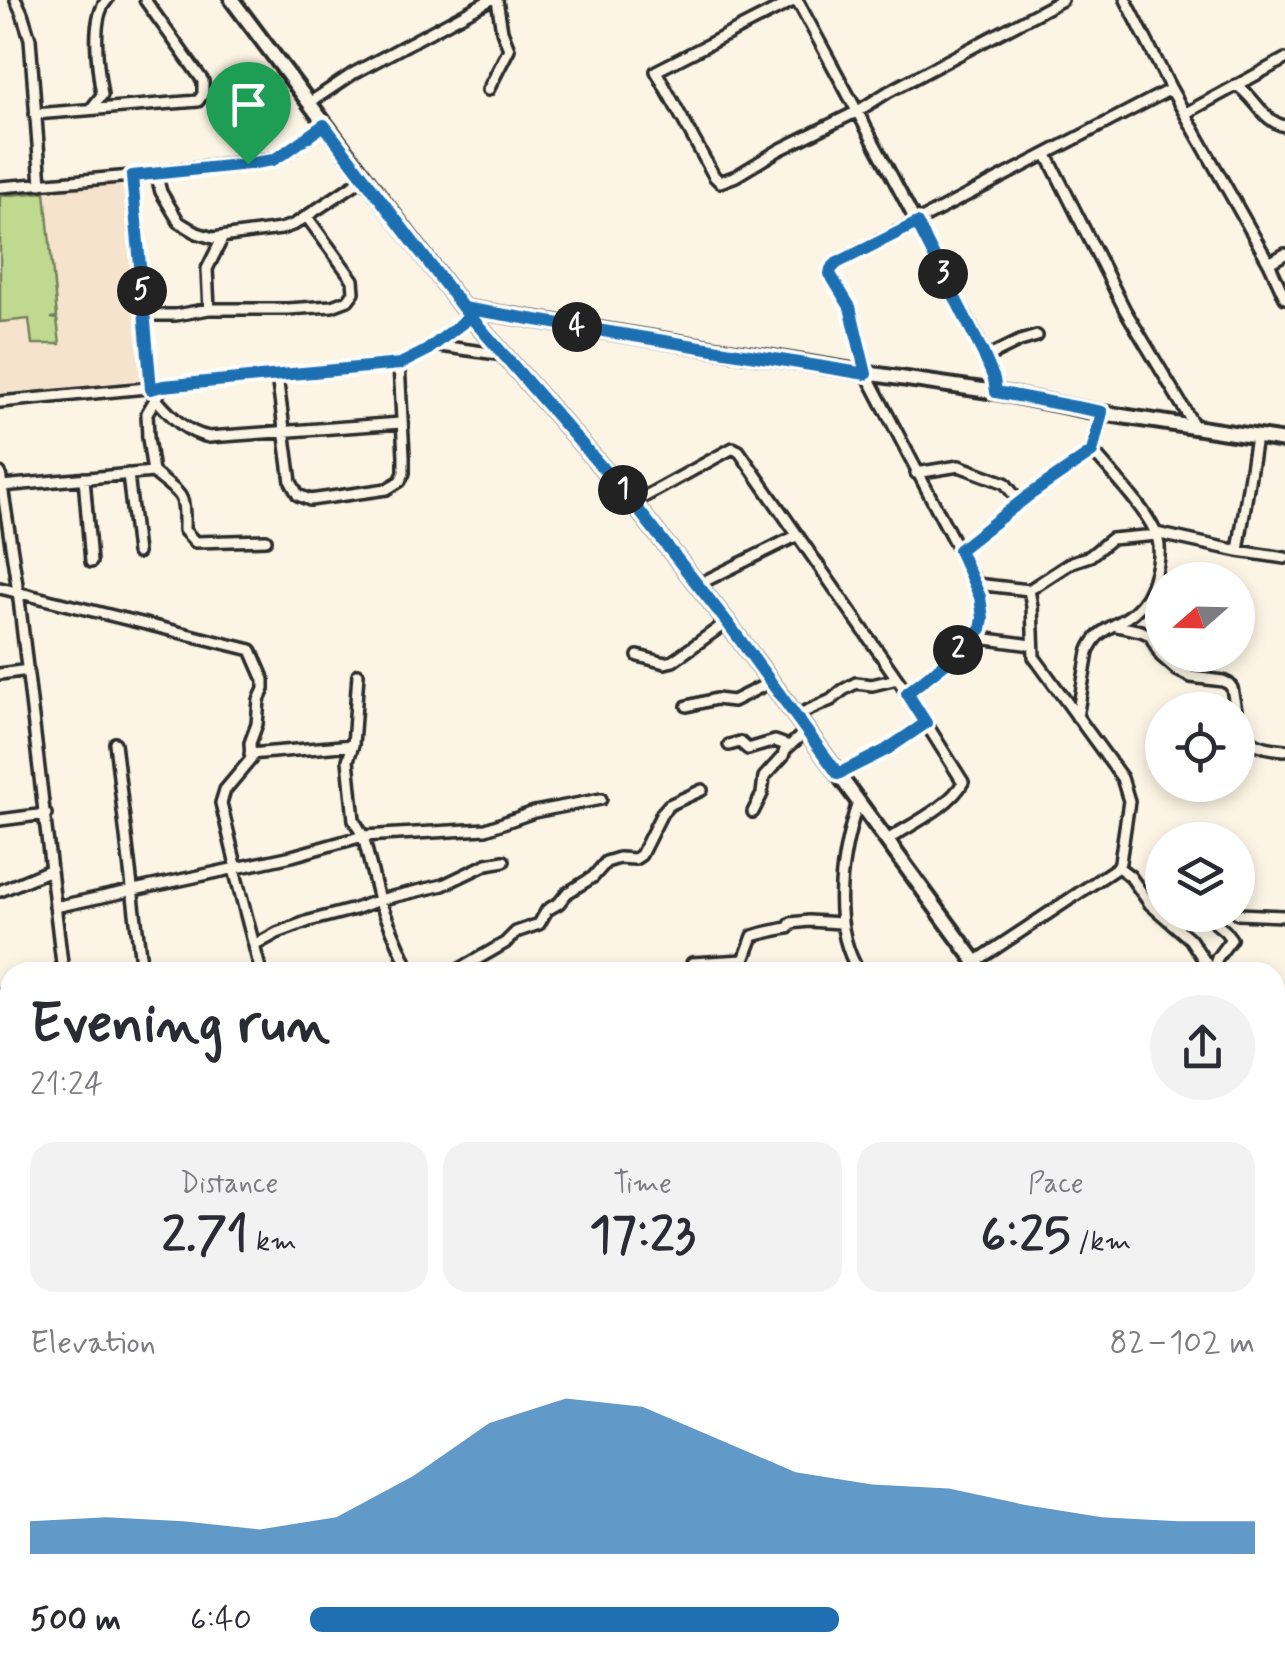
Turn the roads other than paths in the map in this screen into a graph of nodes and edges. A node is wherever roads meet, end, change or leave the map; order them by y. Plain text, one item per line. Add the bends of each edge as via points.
1 (16, 0) edge
2 (107, 0) edge
3 (145, 0) edge
4 (232, 0) edge
5 (494, 0) edge
6 (796, 0) edge
7 (1062, 0) edge
8 (1130, 1) edge
9 (1285, 59) edge
10 (1236, 85) junction
11 (1171, 88) junction
12 (488, 90) dead end
13 (309, 103) junction
14 (88, 110) junction
15 (858, 111) junction
16 (35, 114) junction
17 (1186, 114) junction
18 (324, 125) junction
19 (1285, 126) edge
20 (1047, 155) junction
21 (156, 173) junction
22 (132, 176) junction
23 (364, 178) junction
24 (42, 184) junction
25 (0, 187) edge
26 (307, 218) junction
27 (917, 223) junction
28 (223, 237) junction
29 (1285, 254) edge
30 (1269, 262) junction
31 (1285, 298) edge
32 (209, 310) junction
33 (467, 313) junction
34 (144, 315) junction
35 (1037, 336) dead end
36 (433, 345) junction
37 (505, 356) junction
38 (985, 358) junction
39 (400, 364) junction
40 (866, 374) junction
41 (276, 376) junction
42 (996, 392) junction
43 (154, 394) junction
44 (0, 402) edge
45 (1102, 412) junction
46 (401, 423) junction
47 (1194, 427) junction
48 (282, 430) junction
49 (1256, 436) junction
50 (1285, 441) edge
51 (1092, 452) junction
52 (0, 472) edge
53 (154, 472) junction
54 (916, 473) junction
55 (128, 474) junction
56 (84, 478) junction
57 (2, 486) edge
58 (633, 503) junction
59 (1020, 503) junction
60 (1157, 534) junction
61 (798, 535) junction
62 (266, 540) dead end
63 (959, 550) junction
64 (1238, 551) junction
65 (137, 553) dead end
66 (1285, 558) edge
67 (91, 562) dead end
68 (976, 584) junction
69 (697, 585) junction
70 (0, 588) edge
71 (1029, 590) junction
72 (18, 591) junction
73 (727, 622) junction
74 (1114, 625) junction
75 (972, 638) junction
76 (1032, 644) junction
77 (638, 656) dead end
78 (28, 670) junction
79 (0, 674) edge
80 (358, 674) dead end
81 (897, 679) junction
82 (771, 682) junction
83 (1233, 692) edge
84 (907, 693) junction
85 (687, 706) dead end
86 (796, 716) junction
87 (1077, 717) junction
88 (926, 723) junction
89 (806, 731) junction
90 (116, 743) dead end
91 (1255, 743) edge
92 (353, 745) junction
93 (729, 745) dead end
94 (789, 746) junction
95 (1285, 750) edge
96 (250, 754) junction
97 (838, 774) junction
98 (702, 790) dead end
99 (601, 798) dead end
100 (858, 802) junction
101 (753, 812) dead end
102 (46, 814) junction
103 (0, 820) edge
104 (363, 836) junction
105 (888, 840) junction
106 (504, 860) dead end
107 (1118, 866) junction
108 (235, 869) junction
109 (50, 870) junction
110 (0, 891) edge
111 (132, 892) junction
112 (1145, 897) edge
113 (379, 900) junction
114 (55, 907) junction
115 (1255, 915) edge
116 (1285, 916) edge
117 (841, 923) junction
118 (1182, 932) edge
119 (1225, 932) edge
120 (255, 944) junction
121 (738, 960) joint
122 (62, 962) edge
123 (141, 962) edge
124 (259, 962) edge
125 (406, 962) edge
126 (472, 962) edge
127 (707, 962) edge
128 (852, 962) edge
129 (975, 962) edge
130 (986, 962) edge
131 (1206, 962) edge
132 (1216, 962) edge

1 - 16 street via 30,39
2 - 14 street via 98,20 102,95
3 - 14 street via 204,80 204,94 198,101
4 - 13 street
5 - 12 street via 509,49
5 - 13 street
6 - 15 street
6 - 15 street via 656,70 714,176 720,182 736,176
7 - 15 street
8 - 11 street
9 - 10 street
10 - 17 street
10 - 19 street via 1272,122
11 - 17 street
11 - 20 street
13 - 18 street
14 - 16 street
15 - 27 street
16 - 24 street
17 - 30 street
18 - 21 street via 273,160
18 - 23 street
20 - 27 street
20 - 47 street via 1125,310
21 - 22 street
21 - 28 street via 179,222 196,234
22 - 24 street
22 - 34 street
23 - 26 street
23 - 33 street
24 - 25 street
26 - 28 street
26 - 32 street via 353,280 348,300
27 - 38 street
27 - 40 street via 831,269 850,307
28 - 32 street via 208,269
29 - 30 street
30 - 31 street
32 - 34 street
33 - 36 street
33 - 37 street
33 - 40 street
34 - 43 street
35 - 38 street
36 - 37 street
36 - 39 street
37 - 58 street
38 - 42 street
39 - 41 street
39 - 46 street
40 - 42 street
40 - 54 street
41 - 43 street via 163,386
41 - 48 street
42 - 45 street
43 - 44 street
43 - 48 street via 196,434
43 - 53 street via 147,413
45 - 47 street
45 - 51 street
46 - 48 street
46 - 48 street via 400,480 310,500 294,492
47 - 49 street
49 - 50 street
49 - 64 street
51 - 59 street
51 - 60 street
52 - 57 street
53 - 55 street
53 - 62 street via 180,492 184,530 195,542
54 - 59 street via 959,466 1004,483
54 - 63 street
55 - 56 street
55 - 65 street
56 - 57 street
56 - 67 street
57 - 72 street
58 - 61 street via 736,448
58 - 69 street
59 - 63 street
60 - 64 street
60 - 71 street via 1111,539
60 - 74 street via 1158,566 1147,598
61 - 69 street
61 - 81 street
63 - 68 street
64 - 66 street
68 - 71 street
68 - 75 street via 983,618
69 - 73 street
70 - 72 street
71 - 76 street
72 - 78 street
72 - 96 street via 251,650 264,689
73 - 77 street via 674,661
73 - 82 street
74 - 83 street via 1150,635 1177,670 1224,680
74 - 87 street via 1100,632 1088,652
75 - 76 street
75 - 84 street
76 - 87 street via 1034,657
78 - 79 street
78 - 102 street
80 - 92 street
81 - 84 street
81 - 86 street via 856,684
82 - 85 street via 733,700
82 - 86 street
84 - 88 street
86 - 89 street
87 - 107 street via 1127,791
88 - 97 street
88 - 105 street via 963,782 946,802
89 - 94 street
89 - 97 street
90 - 111 street
91 - 95 street
92 - 96 street
92 - 104 street via 349,788
93 - 94 street
94 - 101 street via 764,777
96 - 108 street via 221,803
97 - 100 street
98 - 126 street via 662,812 638,857 606,862 539,924
99 - 104 street via 486,828
100 - 105 street
100 - 117 street via 840,892
102 - 103 street
102 - 109 street
104 - 108 street
104 - 113 street
105 - 129 street
106 - 113 street via 443,885
107 - 112 street
107 - 130 street
108 - 111 street
108 - 120 street
109 - 110 street
109 - 114 street
111 - 114 street
111 - 123 street
113 - 120 street
113 - 125 street
114 - 122 street
115 - 116 street
117 - 121 street via 794,922 756,934 746,959
117 - 128 street
118 - 131 street
119 - 132 street via 1230,939
120 - 124 street
121 - 127 street

